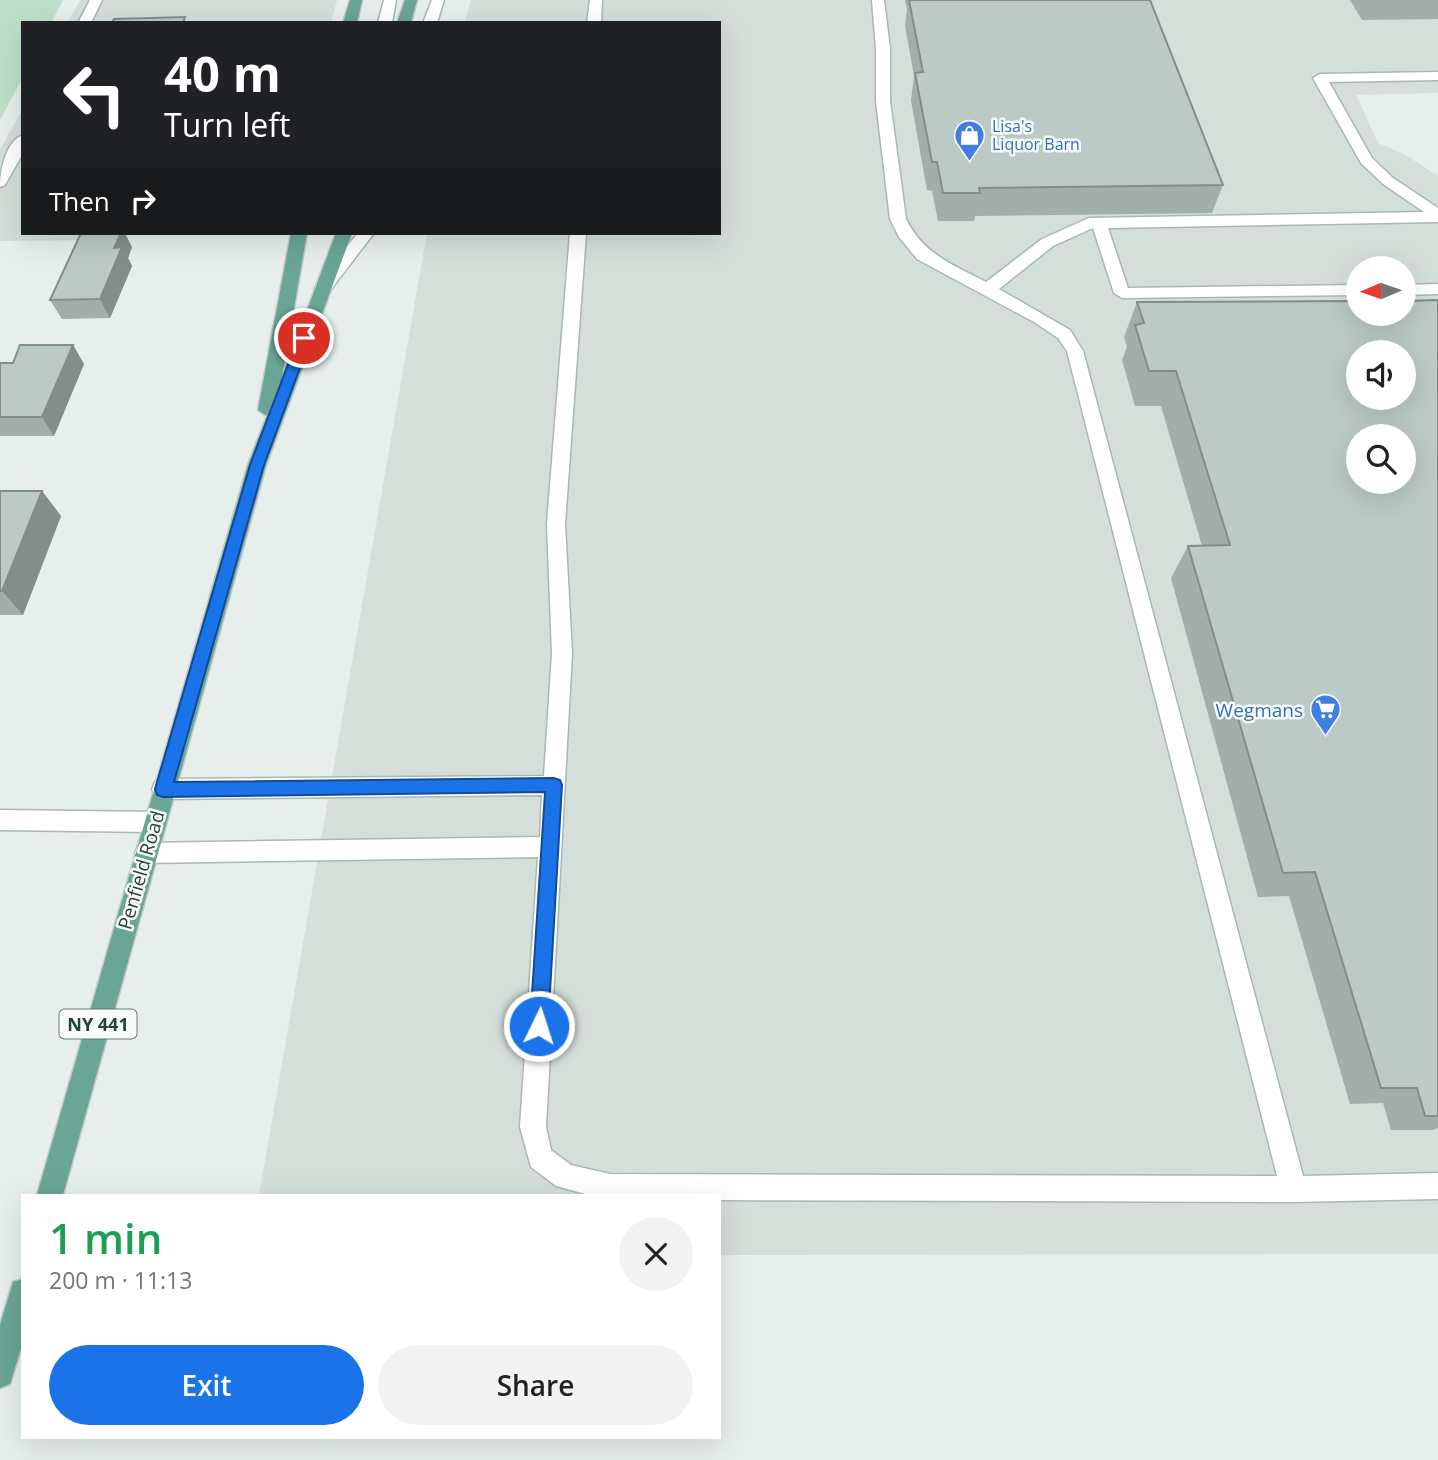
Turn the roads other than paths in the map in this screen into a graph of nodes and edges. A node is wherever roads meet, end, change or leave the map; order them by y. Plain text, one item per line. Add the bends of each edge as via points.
1 (96, 0) edge
2 (390, 0) edge
3 (411, 0) edge
4 (438, 0) edge
5 (596, 0) edge
6 (878, 0) edge
7 (353, 3) edge
8 (85, 21) edge
9 (350, 21) edge
10 (385, 21) edge
11 (405, 21) edge
12 (431, 21) edge
13 (594, 21) edge
14 (1438, 76) edge
15 (21, 143) edge
16 (21, 175) edge
17 (2, 179) edge
18 (1438, 216) edge
19 (1099, 223) junction
20 (299, 235) edge
21 (343, 235) edge
22 (364, 235) edge
23 (578, 235) edge
24 (323, 288) junction
25 (1416, 289) edge
26 (1438, 289) edge
27 (987, 290) junction
28 (1346, 290) edge
29 (257, 465) junction
30 (554, 785) junction
31 (163, 789) junction
32 (0, 820) edge
33 (155, 822) junction
34 (551, 847) junction
35 (146, 853) junction
36 (1438, 1186) edge
37 (1293, 1189) junction
38 (50, 1194) edge
39 (21, 1299) edge
40 (0, 1374) edge

1 - 8 street
2 - 10 street
3 - 11 main road
4 - 12 street
5 - 13 street
6 - 27 street via 883,101 898,219 923,256
7 - 9 main road
14 - 18 street via 1320,78 1366,160
15 - 17 street
16 - 17 street
18 - 19 street
19 - 27 street via 1070,229 1035,250
19 - 28 street via 1122,293
20 - 29 main road, Penfield Road / NY 441
21 - 24 main road, Penfield Road / NY 441
22 - 24 street
23 - 30 street via 556,524 562,653
24 - 29 main road, Penfield Road / NY 441
25 - 26 street
27 - 37 street via 1064,334 1075,351
29 - 31 main road, Penfield Road / NY 441
30 - 31 street
30 - 34 street
31 - 33 main road, Penfield Road / NY 441
32 - 33 street
33 - 35 main road, Penfield Road / NY 441
34 - 35 street
34 - 37 street via 533,1128 540,1157 565,1177 610,1187
35 - 38 main road, Penfield Road / NY 441
36 - 37 street
39 - 40 main road

